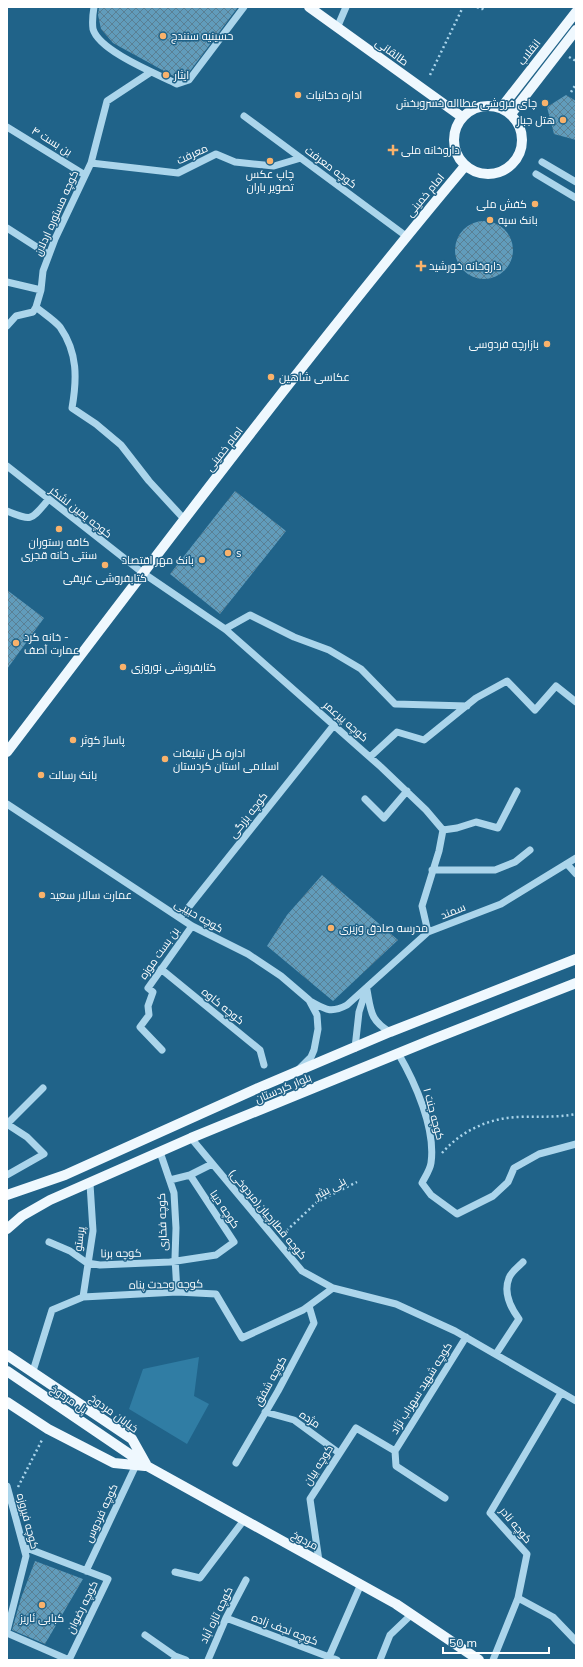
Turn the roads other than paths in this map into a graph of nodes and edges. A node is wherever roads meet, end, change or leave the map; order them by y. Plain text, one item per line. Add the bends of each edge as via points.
1 (94, 7) edge
2 (244, 7) edge
3 (309, 7) edge
4 (346, 7) edge
5 (576, 12) edge
6 (337, 28) junction
7 (576, 30) edge
8 (151, 72) junction
9 (501, 108) junction
10 (511, 114) junction
11 (244, 116) dead end
12 (462, 117) junction
13 (7, 126) edge
14 (301, 158) junction
15 (542, 162) dead end
16 (91, 163) junction
17 (465, 166) junction
18 (536, 174) dead end
19 (85, 175) junction
20 (576, 182) edge
21 (576, 198) edge
22 (7, 228) edge
23 (406, 236) junction
24 (49, 255) junction
25 (7, 282) edge
26 (41, 290) junction
27 (36, 307) junction
28 (7, 326) edge
29 (7, 466) edge
30 (48, 500) junction
31 (7, 511) edge
32 (184, 519) junction
33 (143, 573) junction
34 (225, 629) junction
35 (576, 702) edge
36 (467, 706) junction
37 (334, 725) junction
38 (7, 752) edge
39 (370, 756) junction
40 (407, 791) junction
41 (517, 791) dead end
42 (365, 799) dead end
43 (7, 804) edge
44 (443, 830) junction
45 (530, 850) dead end
46 (576, 858) edge
47 (567, 864) junction
48 (432, 870) junction
49 (576, 874) edge
50 (180, 918) junction
51 (192, 926) junction
52 (428, 932) junction
53 (576, 959) edge
54 (161, 969) junction
55 (576, 983) edge
56 (367, 986) junction
57 (309, 1000) junction
58 (390, 1032) junction
59 (355, 1048) junction
60 (162, 1050) dead end
61 (398, 1053) junction
62 (264, 1065) dead end
63 (293, 1075) junction
64 (43, 1088) dead end
65 (7, 1124) edge
66 (191, 1138) junction
67 (576, 1144) edge
68 (160, 1152) junction
69 (212, 1164) junction
70 (190, 1175) junction
71 (7, 1176) edge
72 (170, 1180) junction
73 (90, 1184) junction
74 (7, 1195) edge
75 (7, 1229) edge
76 (49, 1242) dead end
77 (175, 1262) junction
78 (524, 1262) dead end
79 (87, 1263) junction
80 (333, 1288) junction
81 (177, 1292) junction
82 (83, 1297) junction
83 (309, 1306) junction
84 (466, 1337) junction
85 (496, 1354) junction
86 (7, 1355) edge
87 (7, 1371) edge
88 (33, 1371) junction
89 (560, 1393) junction
90 (576, 1401) edge
91 (7, 1402) edge
92 (265, 1412) junction
93 (117, 1446) joint
94 (395, 1451) junction
95 (339, 1453) junction
96 (236, 1463) dead end
97 (136, 1465) junction
98 (147, 1466) junction
99 (7, 1486) edge
100 (445, 1498) dead end
101 (244, 1520) junction
102 (24, 1548) junction
103 (318, 1561) junction
104 (86, 1571) junction
105 (176, 1572) dead end
106 (246, 1580) dead end
107 (361, 1584) junction
108 (518, 1598) junction
109 (412, 1614) junction
110 (226, 1618) junction
111 (7, 1632) edge
112 (146, 1635) dead end
113 (576, 1641) edge
114 (329, 1657) junction
115 (175, 1658) edge
116 (69, 1660) edge
117 (186, 1660) edge
118 (208, 1660) edge
119 (337, 1660) edge
120 (380, 1660) edge
121 (479, 1660) edge
122 (493, 1660) edge

1 - 8 street via 93,28 99,39 126,60
2 - 8 street via 189,80 177,84
3 - 6 main road, طالقانی
4 - 6 street
5 - 9 main road, انقلاب
6 - 12 main road, طالقانی
7 - 10 main road
8 - 16 street, کوچه مستوره اردلان via 107,101
9 - 10 main road
9 - 12 main road via 480,106
10 - 17 main road via 521,130 523,139 513,165 500,172 484,175
11 - 14 street, کوچه معرفت
12 - 17 main road via 455,131 454,146
13 - 19 street, بن بست ۴
14 - 16 street, معرفت via 274,166 235,162 216,154 178,173
14 - 23 street, کوچه معرفت
15 - 20 street
16 - 19 street, کوچه مستوره اردلان
17 - 23 main road, امام خمینی
18 - 21 street
19 - 24 street, کوچه مستوره اردلان
22 - 24 street
23 - 32 main road, امام خمینی
24 - 26 street, کوچه مستوره اردلان via 43,271
25 - 26 street
26 - 27 street, کوچه مستوره اردلان
27 - 28 street via 33,312 16,316
27 - 32 street via 60,327 74,355 76,383 72,408 121,445 149,481
29 - 30 street, کوچه یمین لشکر
30 - 31 street via 34,517 29,518
30 - 33 street, کوچه یمین لشکر
32 - 33 main road, امام خمینی
33 - 34 street, کوچه پیرعمر
33 - 38 main road, امام خمینی
34 - 36 street via 250,615 294,637 330,650 361,669 395,704
34 - 37 street, کوچه پیرعمر
35 - 36 street via 556,686 535,710 507,681 476,698
36 - 39 street via 424,740 397,732
37 - 39 street, کوچه پیرعمر
37 - 50 street, کوچه بزرگی
39 - 40 street, کوچه پیرعمر
40 - 42 street via 384,818
40 - 44 street, کوچه پیرعمر
41 - 44 street via 498,828 476,822
43 - 50 street, کوچه حبیبی
44 - 48 street
45 - 48 street via 515,862 495,870
46 - 47 street, سمند
47 - 49 street
47 - 52 street, سمند via 501,904
48 - 52 street via 422,906
50 - 51 street, کوچه حبیبی
51 - 54 street, بن بست موزه
51 - 57 street, کوچه حبیبی via 248,954 281,976
52 - 56 street, سمند
53 - 58 main road, بلوار کردستان
54 - 60 street, بن بست موزه via 148,988 153,992 148,1006 149,1015 140,1028
54 - 62 street, کوچه کاوه via 260,1050
55 - 61 main road, بلوار کردستان
56 - 57 street, سمند via 347,1005 336,1011 325,1009
56 - 58 street via 372,1016 379,1025
56 - 59 street via 358,1012
57 - 63 street, کوچه حبیبی via 317,1015 318,1029 314,1050 311,1057
58 - 59 main road, بلوار کردستان
59 - 63 main road, بلوار کردستان
61 - 66 main road, بلوار کردستان
61 - 67 street, کوچه جنت ۱ via 419,1097 432,1142 431,1164 422,1183 430,1195 457,1214 492,1196 508,1182 514,1168 539,1154
63 - 74 main road, بلوار کردستان via 258,1088 65,1175
64 - 65 street
65 - 71 street via 27,1137 44,1154
66 - 68 main road, بلوار کردستان
66 - 69 street, کوچه قطارچیان(مردوخی)
68 - 72 street, کوچه فخاری
68 - 73 main road, بلوار کردستان
69 - 70 street
69 - 80 street, کوچه قطارچیان(مردوخی) via 302,1271
70 - 72 street
70 - 77 street, کوچه دیبا via 234,1242 216,1255
72 - 77 street, کوچه فخاری via 174,1193
73 - 75 main road, بلوار کردستان via 50,1200 27,1213
73 - 79 street, پرستو via 93,1231
76 - 79 street, کوچه برنا
77 - 79 street, کوچه برنا via 100,1265
77 - 81 street, کوچه فخاری
78 - 85 street via 509,1277 507,1293 511,1308 519,1319
79 - 82 street, پرستو
80 - 83 street, کوچه وحدت پناه
80 - 84 street, کوچه قطارچیان(مردوخی) via 396,1304
81 - 82 street, کوچه وحدت پناه
81 - 83 street, کوچه وحدت پناه via 216,1294 242,1338
82 - 88 street, کوچه وحدت پناه via 52,1310
83 - 92 street, کوچه شفق via 314,1323
84 - 85 street, کوچه قطارچیان(مردوخی)
84 - 94 street, کوچه شهید سهراب نژاد
85 - 89 street, کوچه قطارچیان(مردوخی)
86 - 88 main road, خیابان مردوخ
87 - 93 main road, پل مردوخ
88 - 98 main road, خیابان مردوخ via 132,1439
89 - 90 street, کوچه قطارچیان(مردوخی)
89 - 108 street, کوچه نادر via 490,1513 527,1554
91 - 97 main road via 48,1429 114,1463
92 - 95 street, مژده via 294,1420
92 - 96 street, کوچه شفق
93 - 98 main road, مردوخ
94 - 95 street, کوچه بیان via 356,1428
94 - 100 street via 396,1466
95 - 103 street, کوچه بیان via 310,1499
97 - 98 main road
97 - 104 street, کوچه فردوس
98 - 101 main road, مردوخ
99 - 102 street, کوچه فیروزه
101 - 103 main road, مردوخ
101 - 105 street via 200,1578
102 - 104 street, کوچه رضوان
102 - 111 street, کوچه فیروزه via 26,1556
103 - 107 main road, مردوخ
104 - 116 street, کوچه رضوان via 108,1579
106 - 110 street, کوچه تازه آباد
107 - 109 main road, مردوخ
107 - 114 street
108 - 113 street via 553,1617
108 - 122 street, کوچه نادر
109 - 120 street via 390,1635
109 - 121 main road, مردوخ
110 - 114 street, کوچه نجف زاده
110 - 118 street, کوچه تازه آباد
111 - 116 street
112 - 115 street
114 - 119 street, کوچه نجف زاده
115 - 117 street

